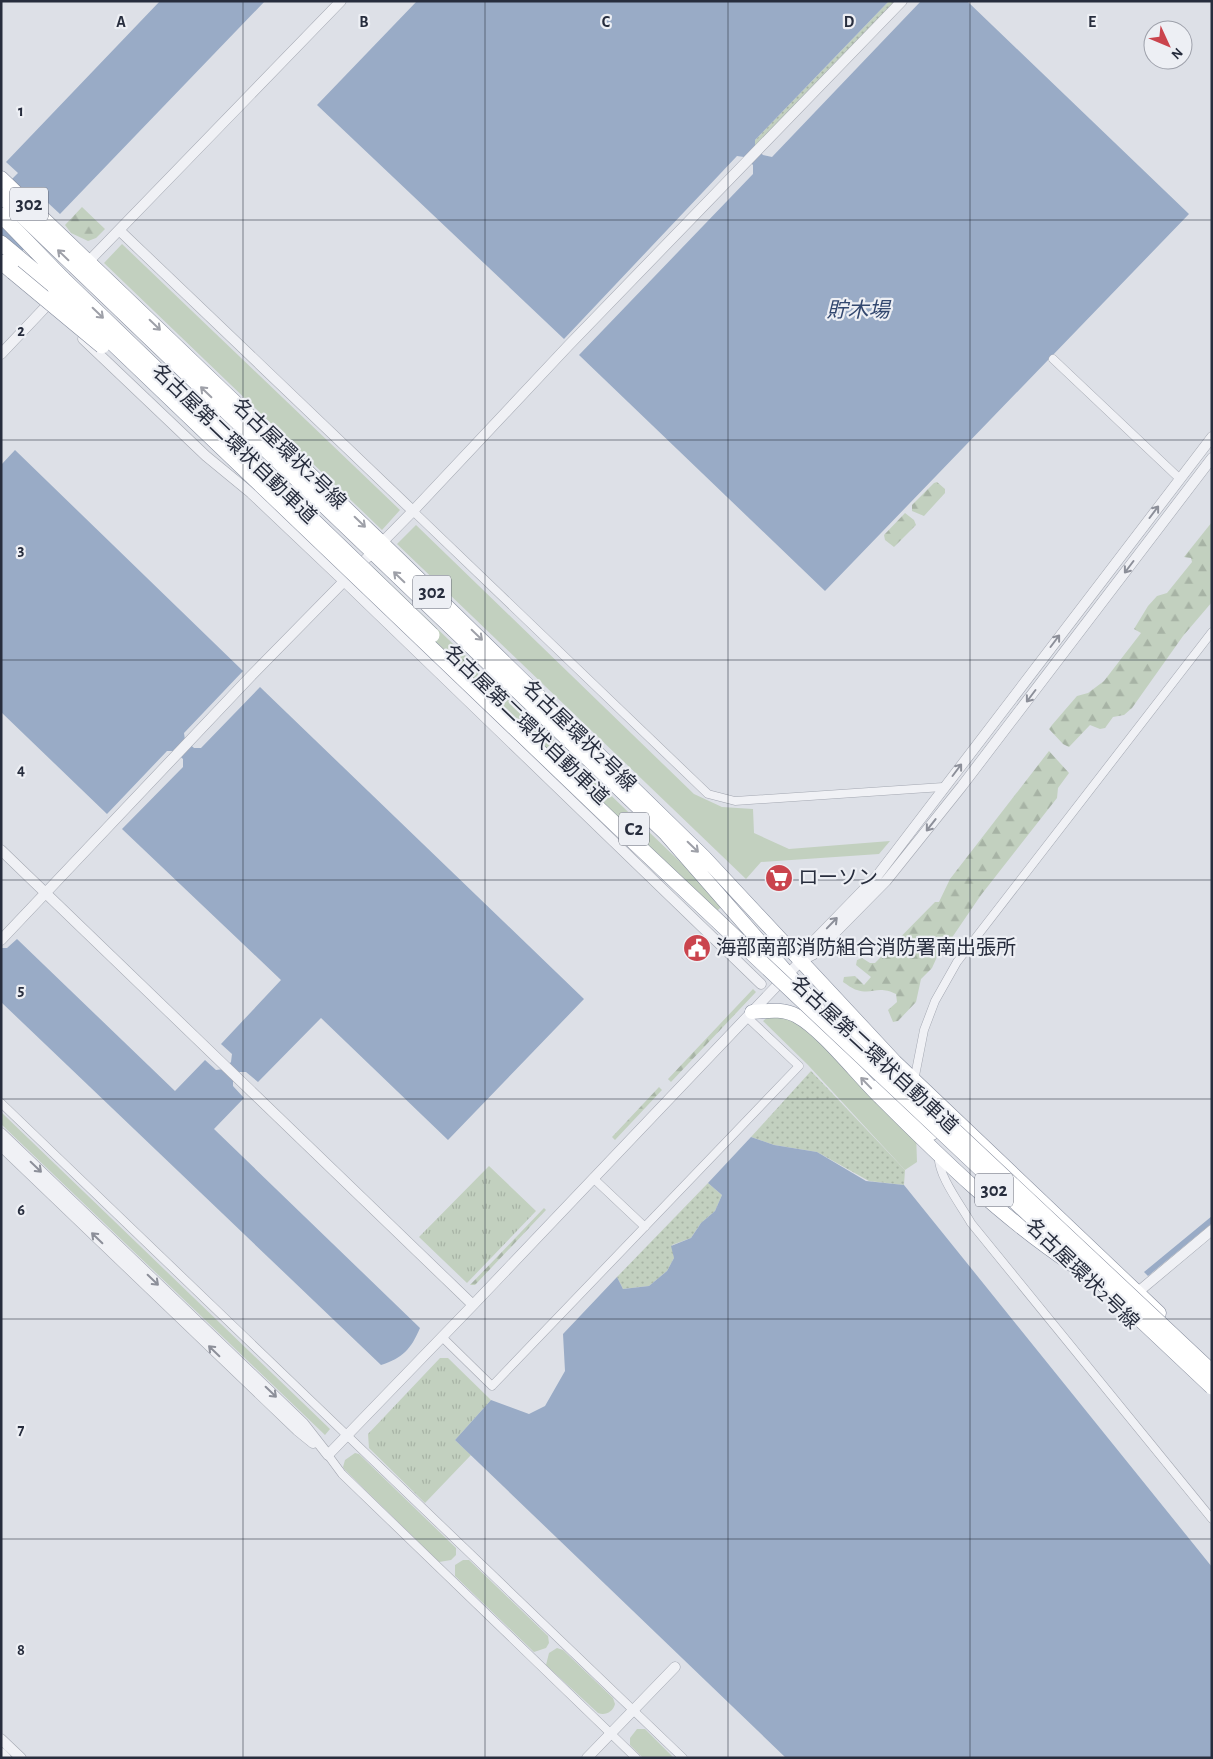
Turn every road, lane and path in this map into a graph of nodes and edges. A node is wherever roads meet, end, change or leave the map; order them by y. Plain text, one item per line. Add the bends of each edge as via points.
1 (341, 1) edge
2 (902, 1) edge
3 (1, 178) edge
4 (1, 196) edge
5 (1, 215) edge
6 (1, 227) edge
7 (119, 230) junction
8 (52, 235) junction
9 (1, 243) edge
10 (1, 262) edge
11 (84, 266) junction
12 (63, 279) junction
13 (48, 305) junction
14 (1, 354) edge
15 (1053, 359) dead end
16 (178, 406) junction
17 (1212, 437) edge
18 (1212, 458) edge
19 (1180, 479) junction
20 (413, 510) junction
21 (378, 548) junction
22 (345, 582) junction
23 (1212, 632) edge
24 (944, 787) junction
25 (1, 850) edge
26 (725, 879) junction
27 (45, 892) junction
28 (4, 936) edge
29 (802, 960) junction
30 (789, 973) junction
31 (761, 984) dead end
32 (749, 1014) junction
33 (914, 1081) junction
34 (1, 1103) edge
35 (1, 1133) edge
36 (1, 1146) edge
37 (939, 1154) junction
38 (593, 1178) junction
39 (1018, 1213) junction
40 (645, 1227) junction
41 (1212, 1230) edge
42 (1073, 1265) junction
43 (1138, 1292) junction
44 (473, 1305) junction
45 (442, 1337) junction
46 (1172, 1342) junction
47 (1212, 1369) edge
48 (1212, 1387) edge
49 (1212, 1392) edge
50 (1212, 1396) edge
51 (347, 1435) junction
52 (328, 1455) junction
53 (1212, 1519) edge
54 (675, 1667) dead end
55 (634, 1709) junction
56 (610, 1733) junction
57 (1, 1739) edge
58 (1, 1753) edge
59 (6, 1758) edge
60 (21, 1758) edge
61 (586, 1758) edge
62 (636, 1758) edge
63 (683, 1758) edge

1 - 7 street
2 - 20 street
3 - 8 highway, 名古屋環状2号線 / 302
4 - 8 highway, 名古屋環状2号線 / 302
5 - 12 highway
6 - 12 highway
7 - 11 street
7 - 20 street
8 - 11 highway, 名古屋環状2号線 / 302
9 - 16 highway, bridge via 55,288
10 - 16 highway, bridge
11 - 13 street
11 - 21 highway, 名古屋環状2号線 / 302
12 -> 46 highway, 名古屋第二環状自動車道 / C2, bridge
13 - 14 street
13 - 22 street via 206,456 251,493
15 - 19 street
16 - 46 highway, 名古屋第二環状自動車道 / C2, bridge via 609,820
17 - 19 street
18 -> 29 street via 886,881 814,954
24 -> 19 street
20 - 21 street
20 - 24 street via 708,794 735,801
21 - 22 street
21 -> 26 highway, 名古屋環状2号線 / 302
30 -> 21 highway, 名古屋環状2号線 / 302 via 665,833
22 - 27 street
22 - 31 street
23 - 33 street via 958,962 935,1001 924,1030
29 -> 24 street via 807,948 877,876
25 - 27 street
26 - 29 highway, 名古屋環状2号線 / 302
26 - 30 highway via 740,904 779,950
27 - 28 street
27 - 44 street
29 - 30 street
29 - 33 highway, 名古屋環状2号線 / 302
29 - 39 highway via 805,974 817,990 889,1071 983,1163
30 - 32 street
30 - 39 highway, 名古屋環状2号線 / 302 via 894,1098
37 -> 32 highway via 802,1019 780,1011
32 - 38 street
32 - 40 street via 798,1066
33 - 43 highway, 名古屋環状2号線 / 302
34 - 51 street
35 -> 52 street via 303,1423
52 -> 36 street via 297,1430
37 - 42 highway via 1015,1224
37 - 53 street via 942,1174 971,1224
38 - 40 street
38 - 44 street
39 - 42 highway, 名古屋環状2号線 / 302
40 - 45 street via 492,1386
41 - 43 street
42 - 50 highway, 名古屋環状2号線 / 302
43 - 47 highway, 名古屋環状2号線 / 302
44 - 45 street
45 - 51 street
46 - 47 highway, 名古屋第二環状自動車道 / C2, bridge
46 - 48 highway, 名古屋第二環状自動車道 / C2, bridge
46 - 49 highway, bridge
51 - 52 street
51 - 55 street
52 - 56 street via 342,1474
54 - 55 street
55 - 56 street
55 - 63 street
56 - 61 street
56 - 62 street
57 - 60 street
58 - 59 street

